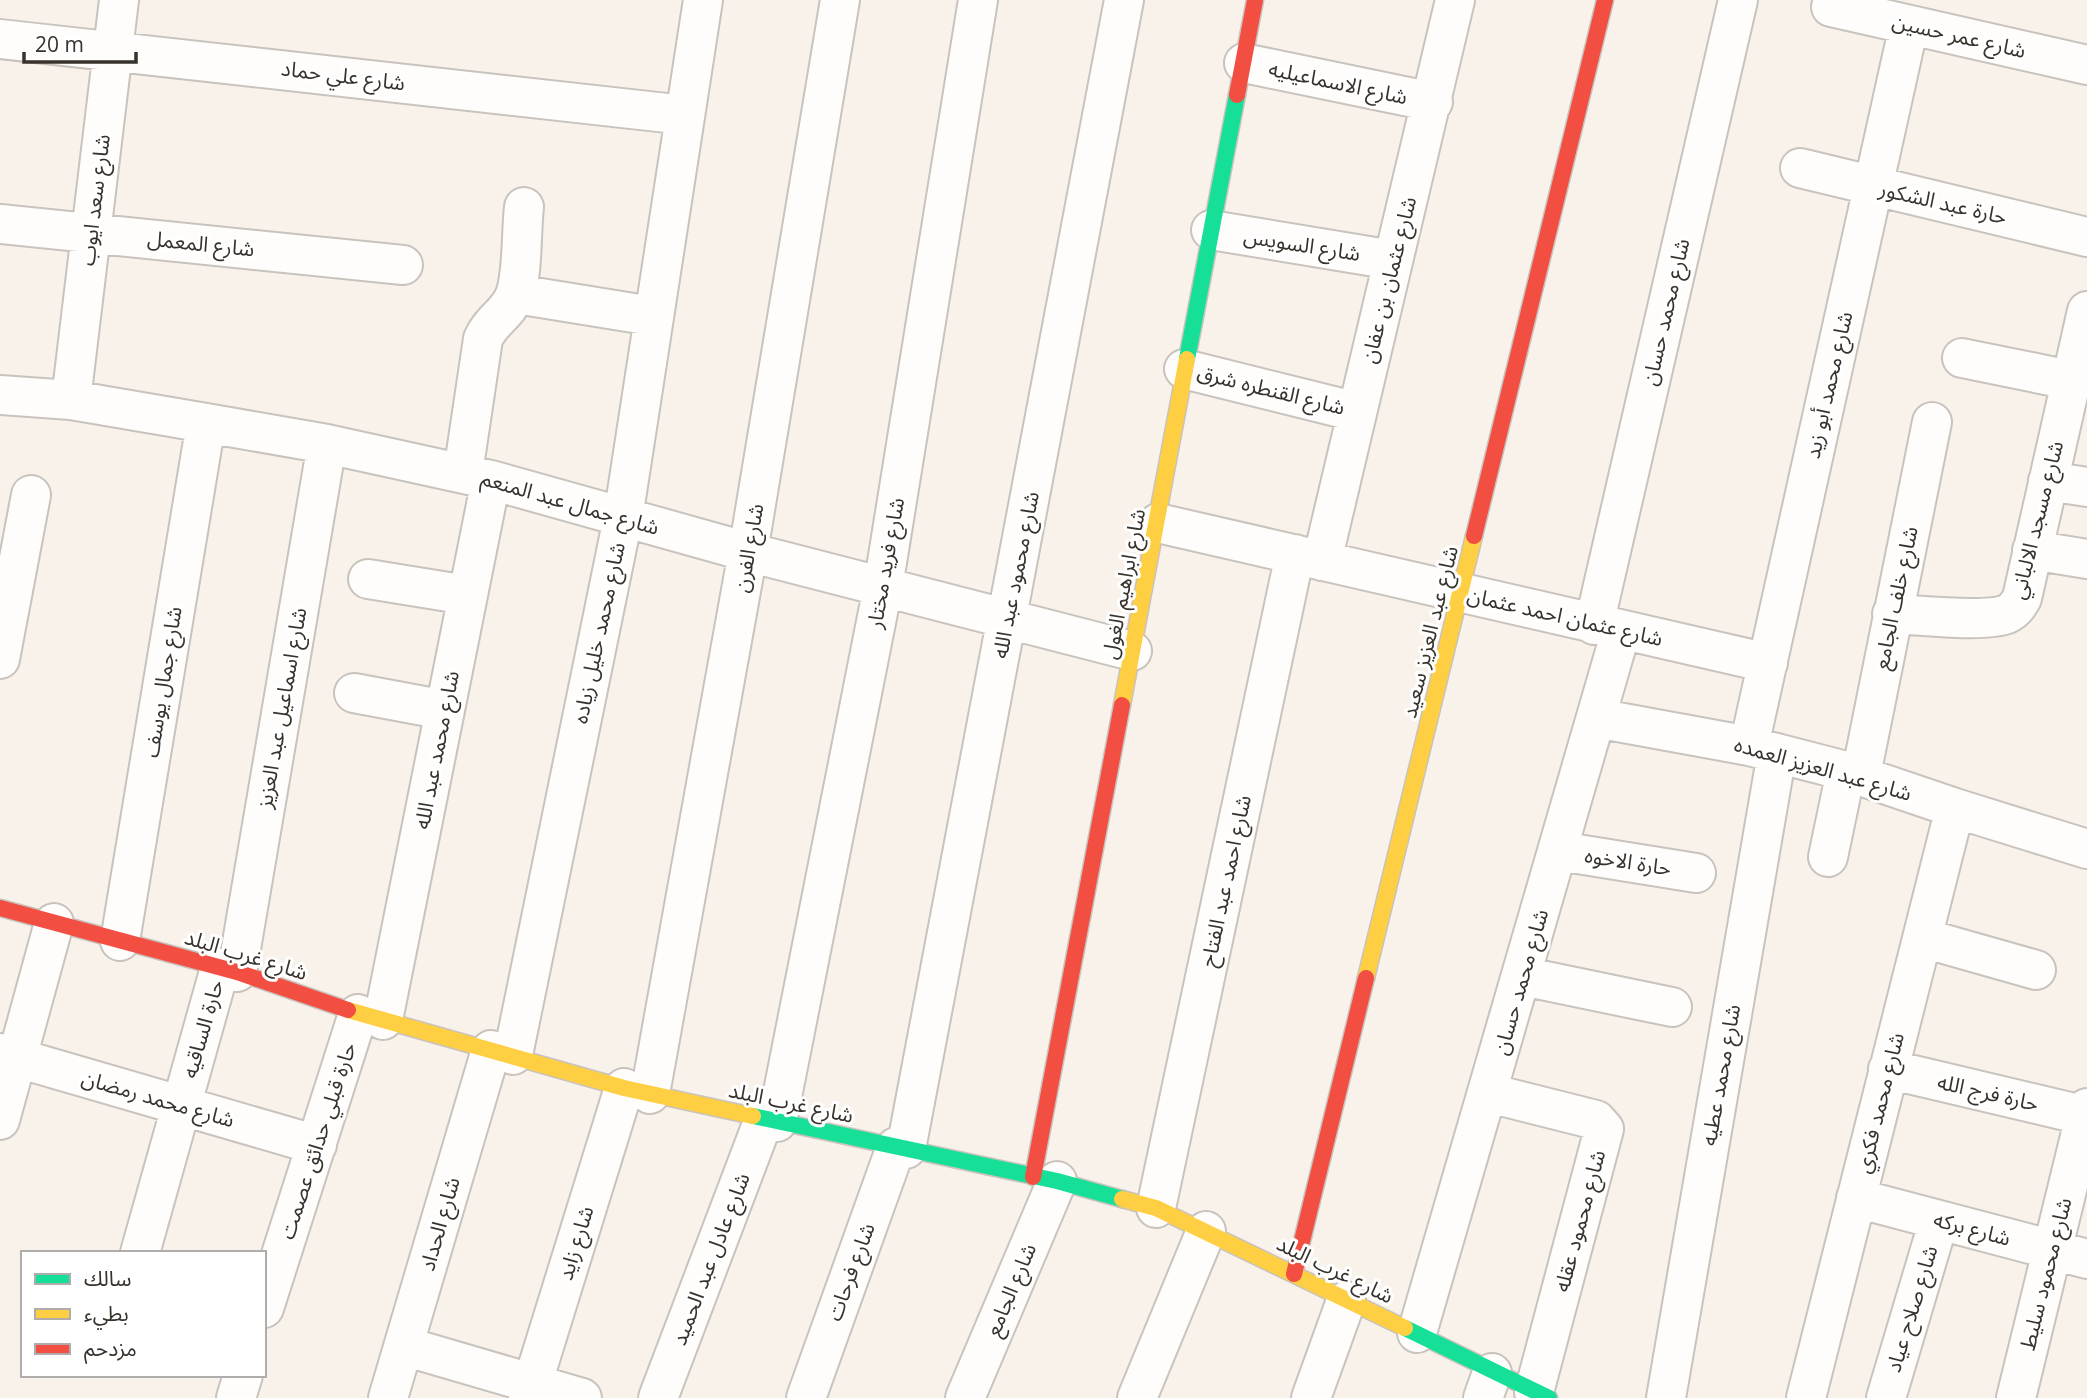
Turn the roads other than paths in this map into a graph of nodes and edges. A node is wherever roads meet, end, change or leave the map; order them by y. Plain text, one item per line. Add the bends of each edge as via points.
1 (119, 0) edge
2 (703, 0) edge
3 (840, 0) edge
4 (978, 0) edge
5 (1124, 0) edge
6 (1255, 0) edge
7 (1455, 0) edge
8 (1605, 0) edge
9 (1738, 0) edge
10 (1831, 7) dead end
11 (1909, 25) junction
12 (0, 39) edge
13 (113, 50) junction
14 (1244, 63) junction
15 (2087, 65) edge
16 (1433, 102) junction
17 (685, 115) junction
18 (1800, 169) dead end
19 (1873, 187) junction
20 (524, 207) dead end
21 (0, 225) edge
22 (1211, 230) junction
23 (91, 233) junction
24 (2087, 237) edge
25 (1393, 260) junction
26 (402, 264) dead end
27 (516, 294) junction
28 (652, 316) junction
29 (2085, 330) edge
30 (1962, 358) dead end
31 (1184, 369) junction
32 (2070, 380) junction
33 (0, 395) edge
34 (71, 400) junction
35 (1357, 412) junction
36 (1932, 422) dead end
37 (206, 423) junction
38 (327, 444) junction
39 (477, 477) junction
40 (2048, 481) junction
41 (2087, 487) edge
42 (31, 495) dead end
43 (623, 518) junction
44 (1158, 523) junction
45 (2032, 550) junction
46 (748, 552) junction
47 (1309, 558) junction
48 (2087, 559) edge
49 (368, 579) dead end
50 (883, 587) junction
51 (1461, 593) junction
52 (467, 595) junction
53 (1892, 614) junction
54 (1007, 619) junction
55 (1608, 628) junction
56 (1132, 651) junction
57 (0, 659) edge
58 (1768, 663) junction
59 (354, 694) dead end
60 (445, 710) junction
61 (1595, 718) junction
62 (1763, 749) junction
63 (1853, 773) junction
64 (1955, 808) junction
65 (2087, 849) edge
66 (1559, 851) junction
67 (1828, 857) dead end
68 (1696, 873) dead end
69 (0, 908) edge
70 (54, 923) junction
71 (1923, 938) junction
72 (120, 941) junction
73 (228, 970) junction
74 (2036, 970) dead end
75 (1522, 976) junction
76 (1672, 1007) dead end
77 (371, 1017) junction
78 (502, 1052) junction
79 (9, 1055) edge
80 (1888, 1069) junction
81 (637, 1091) junction
82 (1489, 1093) junction
83 (181, 1105) junction
84 (2086, 1114) edge
85 (0, 1120) edge
86 (770, 1121) junction
87 (317, 1145) junction
88 (901, 1148) junction
89 (1045, 1179) junction
90 (1856, 1198) junction
91 (1156, 1208) junction
92 (1939, 1220) junction
93 (1206, 1231) junction
94 (141, 1251) edge
95 (2070, 1255) edge
96 (1294, 1273) junction
97 (1346, 1301) junction
98 (266, 1302) edge
99 (1417, 1333) junction
100 (404, 1346) junction
101 (242, 1377) edge
102 (1488, 1385) edge
103 (530, 1391) edge
104 (1541, 1395) edge
105 (236, 1398) edge
106 (388, 1398) edge
107 (583, 1398) edge
108 (658, 1398) edge
109 (806, 1398) edge
110 (965, 1398) edge
111 (1137, 1398) edge
112 (1311, 1398) edge
113 (1666, 1398) edge
114 (1806, 1398) edge
115 (1886, 1398) edge
116 (2016, 1398) edge

1 - 13 street, شارع سعد ايوب
2 - 17 street, شارع محمد خليل زياده
3 - 46 street, شارع الفرن
4 - 50 street, شارع فريد مختار
5 - 54 street, شارع محمود عبد الله
6 - 14 street, شارع ابراهيم الغول
7 - 16 street, شارع عثمان بن عفان
8 - 51 street, شارع عبد العزيز سعيد
9 - 55 street, شارع محمد حسان
10 - 11 street, شارع عمر حسين
11 - 15 street, شارع عمر حسين
11 - 19 street, شارع محمد أبو زيد
12 - 13 street, شارع علي حماد
13 - 17 street, شارع علي حماد
13 - 23 street, شارع سعد ايوب
14 - 16 street, شارع الاسماعيليه
14 - 22 street, شارع ابراهيم الغول
16 - 25 street, شارع عثمان بن عفان
17 - 28 street, شارع محمد خليل زياده
18 - 19 street, حارة عبد الشكور
19 - 24 street, حارة عبد الشكور
19 - 58 street, شارع محمد أبو زيد
20 - 27 street
21 - 23 street, شارع المعمل
22 - 25 street, شارع السويس
22 - 31 street, شارع ابراهيم الغول
23 - 26 street, شارع المعمل
23 - 34 street, شارع سعد ايوب
25 - 35 street, شارع عثمان بن عفان
27 - 28 street
27 - 39 street, شارع محمد عبد الله via 483,339
28 - 43 street, شارع محمد خليل زياده
29 - 32 street, شارع مسجد الالباني
30 - 32 street
31 - 35 street, شارع القنطره شرق
31 - 44 street, شارع ابراهيم الغول
32 - 40 street, شارع مسجد الالباني
33 - 34 street, شارع جمال عبد المنعم
34 - 37 street, شارع جمال عبد المنعم
35 - 47 street, شارع عثمان بن عفان
36 - 53 street, شارع خلف الجامع
37 - 38 street, شارع جمال عبد المنعم
37 - 72 street, شارع جمال يوسف
38 - 39 street, شارع جمال عبد المنعم
38 - 73 street, شارع اسماعيل عبد العزيز
39 - 43 street, شارع جمال عبد المنعم
39 - 52 street, شارع محمد عبد الله
40 - 41 street
40 - 45 street, شارع مسجد الالباني
42 - 57 street
43 - 46 street, شارع جمال عبد المنعم
43 - 78 street, شارع محمد خليل زياده
44 - 47 street, شارع عثمان احمد عثمان
44 - 56 street, شارع ابراهيم الغول
45 - 48 street
45 - 53 street, شارع مسجد الالباني via 2022,598 2007,614
46 - 50 street, شارع جمال عبد المنعم
46 - 81 street, شارع الفرن
47 - 51 street, شارع عثمان احمد عثمان
47 - 91 street, شارع احمد عبد الفتاح
49 - 52 street
50 - 54 street, شارع جمال عبد المنعم
50 - 86 street, شارع فريد مختار
51 - 55 street, شارع عثمان احمد عثمان
51 - 96 street, شارع عبد العزيز سعيد
52 - 60 street, شارع محمد عبد الله
53 - 63 street, شارع خلف الجامع
54 - 56 street, شارع جمال عبد المنعم
54 - 88 street, شارع محمود عبد الله
55 - 58 street, شارع عثمان احمد عثمان
55 - 61 street, شارع محمد حسان
56 - 89 street, شارع ابراهيم الغول
58 - 62 street, شارع محمد أبو زيد
59 - 60 street
60 - 77 street, شارع محمد عبد الله
61 - 62 street, شارع عبد العزيز العمده
61 - 66 street, شارع محمد حسان
62 - 63 street, شارع عبد العزيز العمده
62 - 113 street, شارع محمد عطيه
63 - 64 street, شارع عبد العزيز العمده
63 - 67 street, شارع خلف الجامع
64 - 65 street, شارع عبد العزيز العمده
64 - 71 street, شارع محمد فكري
66 - 68 street, حارة الاخوه
66 - 75 street, شارع محمد حسان
69 - 70 street, شارع غرب البلد
70 - 72 street, شارع غرب البلد
70 - 79 street
71 - 74 street
71 - 80 street, شارع محمد فكري
72 - 73 street, شارع غرب البلد
73 - 77 street, شارع غرب البلد
73 - 83 street, حارة الساقيه
75 - 76 street
75 - 82 street, شارع محمد حسان
77 - 78 street, شارع غرب البلد
77 - 87 street, حارة قبلي حدائق عصمت
78 - 81 street, شارع غرب البلد
78 - 100 street, شارع الحداد
79 - 83 street, شارع محمد رمضان
79 - 85 street
80 - 84 street, حارة فرج الله
80 - 90 street, شارع محمد فكري
81 - 86 street, شارع غرب البلد
81 - 103 street, شارع زايد
82 - 99 street, شارع محمد حسان
82 - 104 street, شارع محمود عقله via 1596,1120 1604,1129
83 - 87 street, شارع محمد رمضان
83 - 94 street, حارة الساقيه
84 - 95 street, شارع محمود سليط
86 - 88 street, شارع غرب البلد
86 - 108 street, شارع عادل عبد الحميد
87 - 98 street, حارة قبلي حدائق عصمت
88 - 89 street, شارع غرب البلد
88 - 109 street, شارع فرحات
89 - 91 street, شارع غرب البلد
89 - 110 street, شارع الجامع
90 - 92 street, شارع بركه
90 - 114 street, شارع محمد فكري
91 - 93 street, شارع غرب البلد
92 - 95 street, شارع بركه
92 - 115 street, شارع صلاح عياد
93 - 96 street, شارع غرب البلد
93 - 111 street
95 - 116 street, شارع محمود سليط
96 - 97 street, شارع غرب البلد
97 - 99 street, شارع غرب البلد
97 - 112 street
99 - 102 street, شارع غرب البلد
100 - 103 street
100 - 106 street, شارع الحداد
101 - 105 street
102 - 104 street, شارع غرب البلد
103 - 107 street

